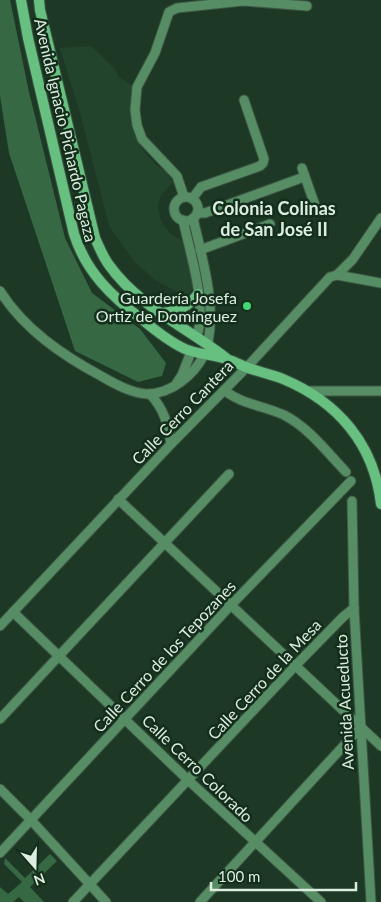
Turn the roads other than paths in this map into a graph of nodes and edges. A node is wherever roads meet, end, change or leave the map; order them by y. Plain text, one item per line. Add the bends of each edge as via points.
1 (22, 0) edge
2 (39, 0) edge
3 (306, 6) dead end
4 (244, 100) dead end
5 (188, 198) junction
6 (317, 211) dead end
7 (195, 216) junction
8 (381, 218) edge
9 (182, 220) junction
10 (270, 224) dead end
11 (200, 250) junction
12 (337, 275) junction
13 (381, 283) edge
14 (0, 291) edge
15 (198, 294) junction
16 (162, 313) junction
17 (197, 336) junction
18 (208, 343) junction
19 (191, 352) junction
20 (204, 355) junction
21 (227, 359) junction
22 (247, 367) junction
23 (174, 386) junction
24 (224, 390) junction
25 (307, 391) junction
26 (381, 391) edge
27 (150, 394) junction
28 (171, 444) junction
29 (346, 472) dead end
30 (229, 474) dead end
31 (351, 481) dead end
32 (118, 499) junction
33 (352, 501) dead end
34 (381, 504) edge
35 (165, 543) junction
36 (231, 605) junction
37 (354, 608) junction
38 (13, 612) junction
39 (0, 626) edge
40 (60, 656) junction
41 (296, 665) junction
42 (0, 719) edge
43 (126, 719) junction
44 (360, 728) junction
45 (381, 746) edge
46 (188, 780) junction
47 (0, 789) edge
48 (31, 820) junction
49 (256, 843) junction
50 (0, 853) edge
51 (90, 884) junction
52 (73, 902) edge
53 (106, 902) edge
54 (200, 902) edge
55 (321, 902) edge
56 (371, 902) edge

1 - 19 main road, Avenida Ignacio Pichardo Pagaza via 28,38 79,250 95,276 119,303
2 - 16 main road, Avenida Ignacio Pichardo Pagaza via 95,238 118,276
3 - 5 street via 243,1 177,8 168,12 155,53 137,87 134,110 142,139 177,176
4 - 5 street via 263,163 201,187
5 - 7 street via 197,205
5 - 9 street via 178,200 174,206
6 - 7 street via 303,172
7 - 9 street
7 - 11 street
8 - 12 street, Calle Cerro Cantera via 364,246
9 - 15 street
10 - 11 street
11 - 18 street via 211,311
12 - 13 street
12 - 22 street, Calle Cerro Cantera via 330,277
14 - 27 street via 23,320 58,350 121,387
15 - 16 main road via 186,308
15 - 17 street via 201,314
16 - 17 main road, Avenida Ignacio Pichardo Pagaza
17 - 18 main road, Avenida Ignacio Pichardo Pagaza
17 - 19 main road
18 - 20 main road
18 - 21 main road
19 - 20 main road, Avenida Ignacio Pichardo Pagaza
19 - 23 street
20 - 21 main road
20 - 23 street via 189,377
21 - 22 main road
22 - 24 street, Calle Cerro Cantera
22 - 25 main road via 282,378
23 - 27 street
24 - 28 street, Calle Cerro Cantera
24 - 29 street via 235,398 274,411 301,426
25 - 26 street
25 - 34 main road via 335,411 356,435 376,473
27 - 28 street via 164,412
28 - 32 street, Calle Cerro Cantera
30 - 35 street
31 - 36 street, Calle Cerro de los Tepozanes
32 - 35 street
32 - 38 street, Calle Cerro Cantera
33 - 37 street, Avenida Acueducto
35 - 36 street
35 - 40 street
36 - 41 street
36 - 43 street, Calle Cerro de los Tepozanes
37 - 41 street, Calle Cerro de la Mesa
37 - 44 street, Avenida Acueducto
38 - 39 street, Calle Cerro Cantera
38 - 40 street, Calle Cerro Colorado
40 - 42 street
40 - 43 street, Calle Cerro Colorado
41 - 44 street
41 - 46 street, Calle Cerro de la Mesa
43 - 46 street, Calle Cerro Colorado
43 - 48 street, Calle Cerro de los Tepozanes
44 - 45 street
44 - 49 street
44 - 56 street, Avenida Acueducto
46 - 49 street, Calle Cerro Colorado
46 - 51 street, Calle Cerro de la Mesa
47 - 48 street
48 - 50 street, Calle Cerro de los Tepozanes
48 - 51 street
49 - 54 street
49 - 55 street, Calle Cerro Colorado
51 - 52 street, Calle Cerro de la Mesa
51 - 53 street

